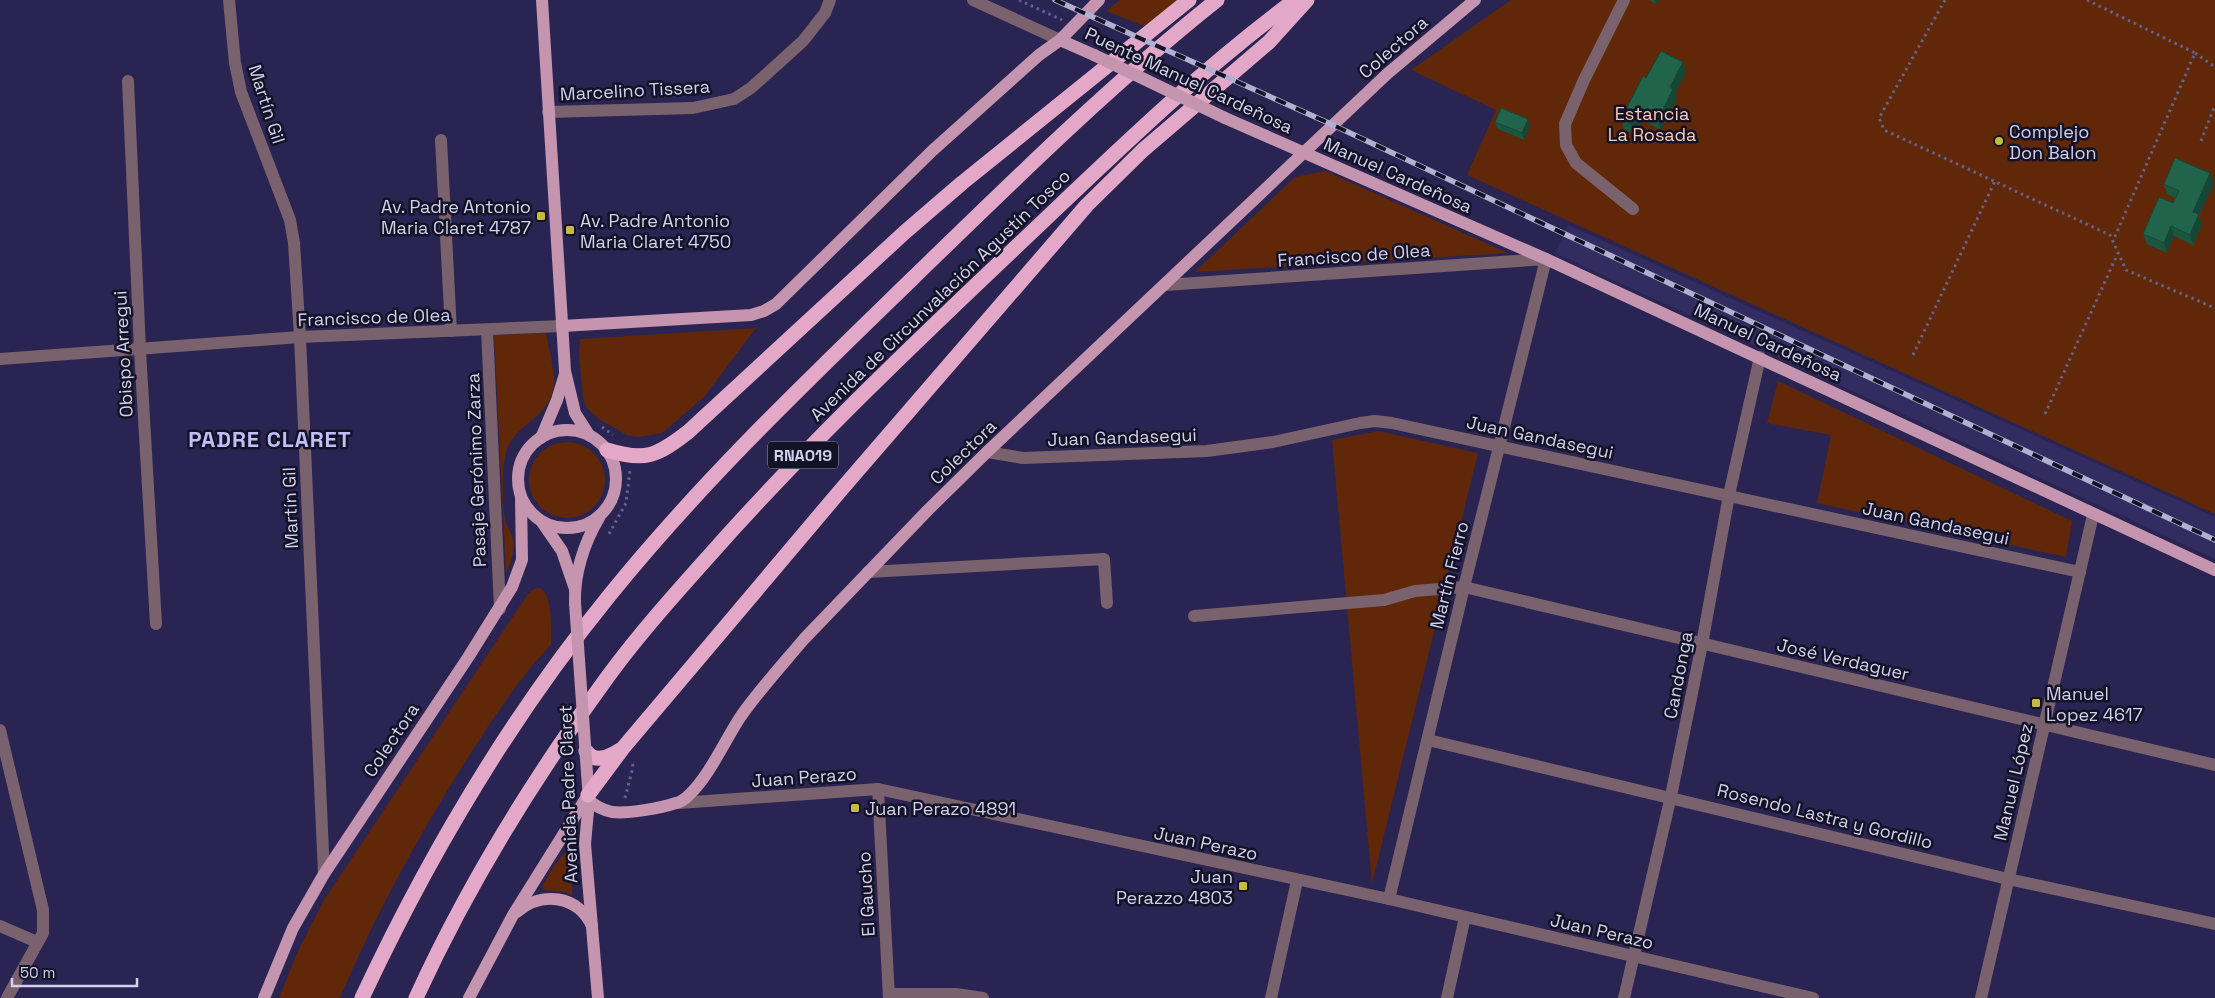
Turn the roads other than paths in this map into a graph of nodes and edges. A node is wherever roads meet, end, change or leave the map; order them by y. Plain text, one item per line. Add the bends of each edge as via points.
1 (229, 0) edge
2 (542, 0) edge
3 (830, 0) edge
4 (973, 0) edge
5 (1099, 0) edge
6 (1189, 0) edge
7 (1217, 0) edge
8 (1295, 0) edge
9 (1307, 0) edge
10 (1475, 0) edge
11 (1624, 0) edge
12 (1060, 40) junction
13 (128, 81) dead end
14 (548, 112) junction
15 (441, 140) dead end
16 (1302, 153) junction
17 (1633, 209) dead end
18 (1546, 259) junction
19 (1165, 285) junction
20 (562, 326) junction
21 (487, 330) junction
22 (451, 331) junction
23 (300, 337) junction
24 (140, 350) junction
25 (1760, 358) junction
26 (0, 359) edge
27 (565, 371) junction
28 (589, 435) junction
29 (541, 438) junction
30 (1499, 446) junction
31 (607, 450) junction
32 (987, 452) junction
33 (1729, 495) junction
34 (521, 497) junction
35 (2093, 515) junction
36 (600, 516) junction
37 (542, 521) junction
38 (2215, 570) edge
39 (868, 572) junction
40 (2080, 572) junction
41 (1464, 587) junction
42 (575, 588) junction
43 (1107, 603) dead end
44 (500, 609) junction
45 (1194, 616) dead end
46 (156, 624) dead end
47 (1702, 644) junction
48 (2044, 725) junction
49 (0, 730) edge
50 (1428, 740) junction
51 (623, 748) junction
52 (586, 751) junction
53 (2215, 764) edge
54 (878, 789) junction
55 (1671, 796) junction
56 (588, 798) junction
57 (678, 803) junction
58 (324, 874) junction
59 (2008, 879) junction
60 (1297, 881) junction
61 (1389, 899) junction
62 (513, 916) junction
63 (1465, 917) junction
64 (2215, 924) edge
65 (0, 926) edge
66 (594, 929) junction
67 (37, 942) junction
68 (1635, 956) junction
69 (889, 996) edge
70 (6, 998) edge
71 (264, 998) edge
72 (362, 998) edge
73 (416, 998) edge
74 (469, 998) edge
75 (598, 998) edge
76 (983, 998) edge
77 (1271, 998) edge
78 (1447, 998) edge
79 (1624, 998) edge
80 (1813, 998) edge
81 (1981, 998) edge

1 - 23 street, Martín Gil via 235,63 242,92 290,220
2 - 14 main road
3 - 14 street, Marcelino Tissera via 825,13 803,41 751,88 734,99 693,108
4 - 12 street
5 - 12 main road
6 - 31 highway via 919,220 688,432 663,450 646,456
7 - 72 highway, Avenida de Circunvalación Agustín Tosco / RNA019 via 1110,90 972,221 788,400 648,550 567,651 478,781 404,910
8 - 73 highway, Avenida de Circunvalación Agustín Tosco / RNA019 via 1184,88 910,348 763,496 667,603 606,680 516,813 480,873
9 - 51 highway via 1269,42 1143,150 1087,205
10 - 16 main road, Colectora via 1422,43
11 - 17 street via 1565,124 1566,146 1576,163
12 - 16 main road, Puente Manuel Cardeñosa, bridge
12 - 20 main road, Francisco de Olea via 1039,55 932,152 764,312
13 - 24 street, Obispo Arregui
14 - 20 main road
15 - 22 street
16 - 18 main road, Manuel Cardeñosa
16 - 19 main road, Colectora
18 - 19 street, Francisco de Olea
18 - 25 main road, Manuel Cardeñosa
18 - 30 street, Martín Fierro
19 - 32 main road, Colectora
20 - 21 street, Francisco de Olea
20 - 27 main road
21 - 22 street, Francisco de Olea
21 - 44 street, Pasaje Gerónimo Zarza
22 - 23 street, Francisco de Olea
23 - 24 street, Francisco de Olea
23 - 58 street, Martín Gil
24 - 26 street, Francisco de Olea
24 - 46 street, Obispo Arregui
25 - 33 street, Candonga
25 - 35 main road, Manuel Cardeñosa
27 - 28 main road via 575,413
27 - 29 main road
28 - 29 main road via 560,430
28 - 31 main road
29 - 34 main road via 521,463 518,486
30 - 32 street, Juan Gandasegui via 1375,422 1259,445 1207,451 1023,458
30 - 33 street, Juan Gandasegui
30 - 41 street, Martín Fierro
31 - 36 main road via 615,466 616,485 613,497
32 - 39 main road, Colectora
33 - 40 street, Juan Gandasegui
33 - 47 street, Candonga
34 - 37 main road
34 - 44 main road, Colectora via 521,567
35 - 38 main road, Manuel Cardeñosa
35 - 40 street, Manuel López
36 - 37 main road via 573,528
36 - 42 main road, Avenida Padre Claret via 588,538
37 - 42 main road, Avenida Padre Claret via 562,551
39 - 43 street via 1104,559
39 - 57 main road, Colectora via 769,681 746,709 696,786
40 - 48 street, Manuel López
41 - 45 street, José Verdaguer via 1415,591 1384,600
41 - 47 street, José Verdaguer
41 - 50 street, Martín Fierro
42 - 52 main road, Avenida Padre Claret, bridge
44 - 58 main road, Colectora
47 - 48 street, José Verdaguer
47 - 55 street, Candonga
48 - 53 street, José Verdaguer
48 - 59 street, Manuel López
49 - 67 street via 41,902 43,932
50 - 55 street, Rosendo Lastra y Gordillo
50 - 61 street, Martín Fierro
51 - 52 highway via 600,758 592,758
51 - 56 highway
52 - 56 main road, Avenida Padre Claret, bridge
54 - 57 street, Juan Perazo
54 - 60 street, Juan Perazo
54 - 69 street, El Gaucho
55 - 59 street, Rosendo Lastra y Gordillo
55 - 68 street, Candonga
56 - 57 main road, Juan Perazo via 596,807 614,812
56 - 62 main road
56 - 66 main road, Avenida Padre Claret via 586,844
58 - 71 main road, Colectora via 293,928
59 - 64 street, Rosendo Lastra y Gordillo
59 - 81 street, Manuel López
60 - 61 street, Juan Perazo
60 - 77 street
61 - 63 street, Juan Perazo
62 - 66 main road via 527,904 556,898 580,909
62 - 74 main road
63 - 68 street, Juan Perazo
63 - 78 street
65 - 67 street
66 - 75 main road, Avenida Padre Claret
67 - 70 street
68 - 79 street, Candonga
68 - 80 street, Juan Perazo
69 - 76 street via 956,994

